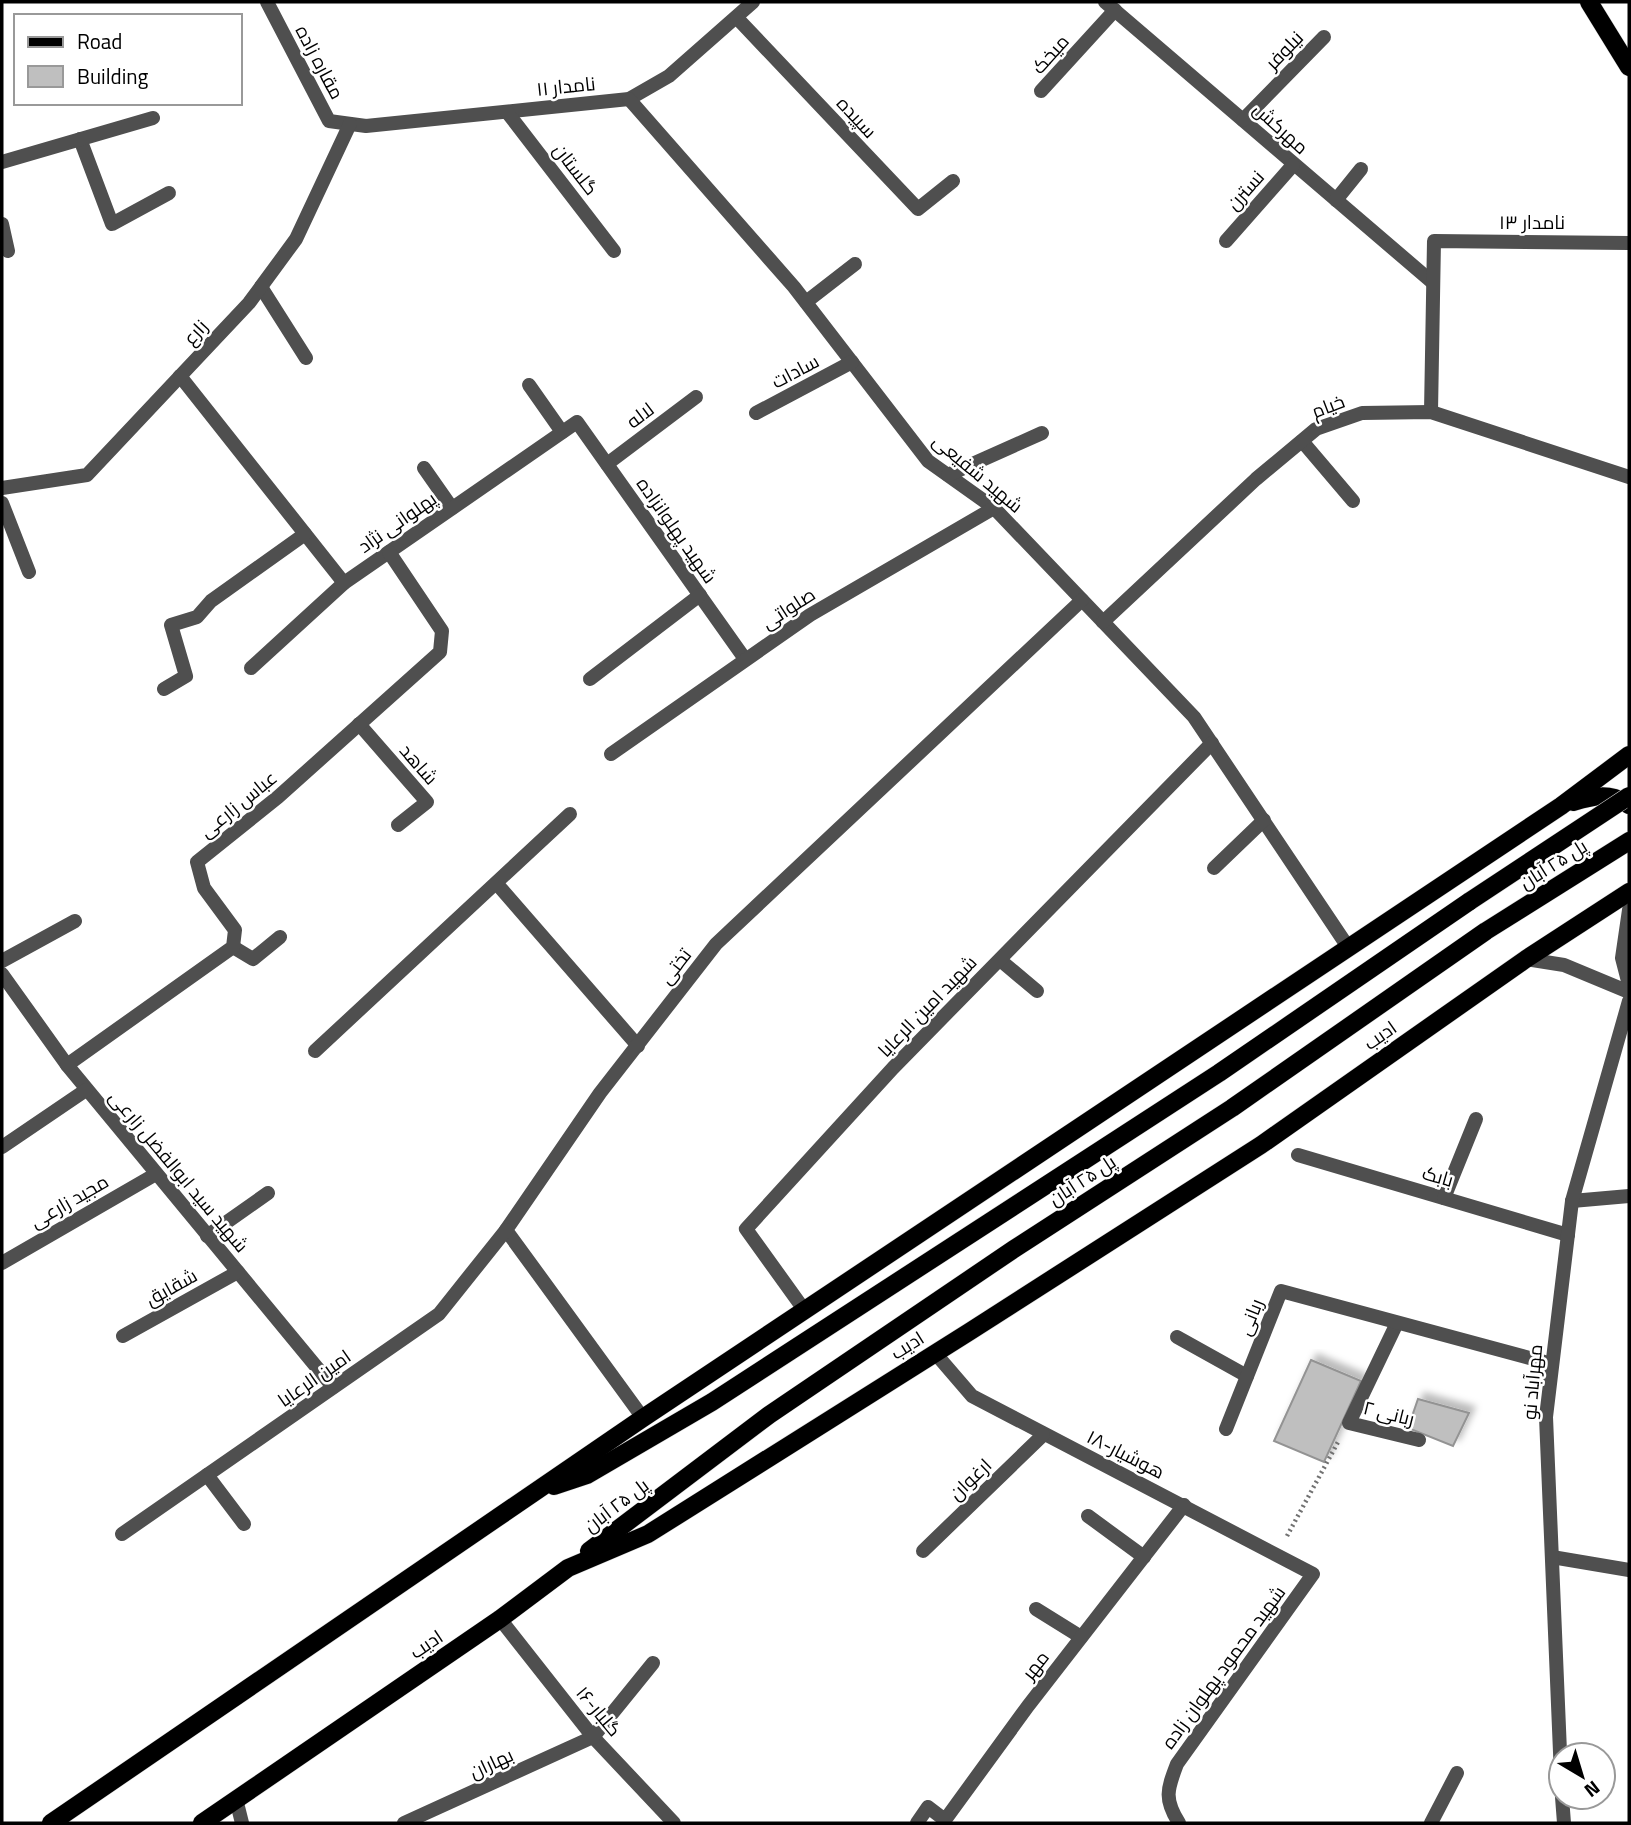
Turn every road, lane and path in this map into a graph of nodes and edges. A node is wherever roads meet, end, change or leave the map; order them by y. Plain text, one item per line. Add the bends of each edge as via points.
1 (267, 2) edge
2 (753, 2) edge
3 (1589, 2) edge
4 (1110, 6) edge
5 (737, 19) junction
6 (1324, 37) dead end
7 (1629, 68) edge
8 (1041, 92) dead end
9 (629, 99) junction
10 (507, 112) junction
11 (153, 118) dead end
12 (1243, 120) junction
13 (350, 124) junction
14 (79, 139) junction
15 (2, 162) edge
16 (1293, 165) junction
17 (1361, 169) dead end
18 (953, 181) dead end
19 (169, 193) dead end
20 (1336, 200) junction
21 (2, 225) edge
22 (1226, 241) dead end
23 (1629, 243) edge
24 (8, 251) dead end
25 (614, 251) dead end
26 (855, 264) dead end
27 (1432, 282) junction
28 (261, 287) junction
29 (806, 302) junction
30 (306, 358) dead end
31 (852, 362) junction
32 (180, 376) junction
33 (529, 385) dead end
34 (696, 397) dead end
35 (1431, 412) junction
36 (756, 413) dead end
37 (577, 422) joint
38 (562, 432) junction
39 (1042, 433) dead end
40 (1302, 441) junction
41 (607, 464) junction
42 (424, 468) dead end
43 (948, 475) junction
44 (1629, 477) edge
45 (2, 488) edge
46 (1353, 501) dead end
47 (2, 503) edge
48 (452, 508) junction
49 (994, 508) junction
50 (305, 534) junction
51 (389, 552) junction
52 (29, 572) dead end
53 (344, 583) junction
54 (699, 595) junction
55 (1082, 600) junction
56 (1103, 622) junction
57 (745, 659) junction
58 (251, 668) dead end
59 (590, 679) dead end
60 (164, 689) dead end
61 (359, 724) junction
62 (1212, 743) junction
63 (611, 754) dead end
64 (1629, 755) edge
65 (1629, 796) edge
66 (1629, 805) edge
67 (1561, 806) junction
68 (570, 814) dead end
69 (1264, 820) junction
70 (398, 825) dead end
71 (1629, 841) edge
72 (1214, 868) dead end
73 (496, 884) junction
74 (1629, 892) edge
75 (1629, 910) edge
76 (75, 921) dead end
77 (280, 937) dead end
78 (233, 947) junction
79 (1348, 947) junction
80 (1526, 959) junction
81 (999, 960) junction
82 (2, 961) edge
83 (2, 974) edge
84 (1629, 985) edge
85 (1037, 991) dead end
86 (1629, 992) edge
87 (1629, 1001) edge
88 (638, 1046) junction
89 (315, 1051) dead end
90 (67, 1065) junction
91 (86, 1090) junction
92 (1476, 1119) dead end
93 (2, 1147) edge
94 (1298, 1155) dead end
95 (156, 1174) junction
96 (268, 1193) dead end
97 (1629, 1196) edge
98 (1444, 1198) junction
99 (1572, 1201) junction
100 (506, 1230) junction
101 (1568, 1235) junction
102 (207, 1236) junction
103 (2, 1262) edge
104 (237, 1272) junction
105 (804, 1311) junction
106 (1396, 1323) junction
107 (123, 1336) dead end
108 (1177, 1338) dead end
109 (935, 1353) junction
110 (1552, 1364) junction
111 (1247, 1376) junction
112 (333, 1387) junction
113 (643, 1418) junction
114 (1349, 1423) junction
115 (1226, 1429) dead end
116 (1043, 1435) junction
117 (1419, 1440) dead end
118 (207, 1475) junction
119 (533, 1493) junction
120 (1184, 1505) junction
121 (1088, 1516) dead end
122 (244, 1524) dead end
123 (122, 1534) dead end
124 (923, 1551) dead end
125 (1277, 1554) junction
126 (1143, 1557) junction
127 (1552, 1557) junction
128 (568, 1568) junction
129 (1629, 1570) edge
130 (1313, 1574) joint
131 (1036, 1609) dead end
132 (500, 1619) junction
133 (1082, 1637) junction
134 (653, 1662) dead end
135 (593, 1737) junction
136 (1560, 1741) edge
137 (1457, 1773) dead end
138 (236, 1799) junction
139 (948, 1821) edge
140 (51, 1823) edge
141 (202, 1823) edge
142 (242, 1823) edge
143 (404, 1823) edge
144 (674, 1823) edge
145 (917, 1823) edge
146 (1179, 1823) edge
147 (1431, 1823) edge

1 - 13 street, مقاره زاده via 329,121
2 - 5 street, ۱۱ نامدار
3 - 7 main road
4 - 8 street, میخک
4 - 12 street, مهرکش
5 - 9 street, ۱۱ نامدار via 669,76
5 - 18 street, سپیده via 918,209
6 - 12 street, نیلوفر
9 - 10 street, ۱۱ نامدار
9 - 29 street, شهید شفیعی
10 - 13 street, ۱۱ نامدار
10 - 25 street, گلستان
11 - 14 street
12 - 16 street, مهرکش
13 - 28 street, زارع via 296,239
14 - 15 street
14 - 19 street via 112,224
16 - 20 street, مهرکش
16 - 22 street, نسترن
17 - 20 street
20 - 27 street, مهرکش
21 - 24 street
23 - 27 street, ۱۳ نامدار via 1434,241
26 - 29 street
27 - 35 street
28 - 30 street
28 - 32 street, زارع
29 - 31 street, شهید شفیعی
31 - 36 street, سادات
31 - 43 street, شهید شفیعی via 928,461
32 - 45 street, زارع via 87,475
32 - 50 street
33 - 38 street
34 - 41 street, لاله
35 - 40 street, خیام via 1362,413 1316,429
35 - 44 street, خیام
37 - 38 street, پهلوانی نژاد
37 - 41 street, شهید پهلوانزاده
38 - 48 street, پهلوانی نژاد
39 - 43 street
40 - 46 street
40 - 56 street, خیام
41 - 54 street, شهید پهلوانزاده
42 - 48 street
43 - 49 street, شهید شفیعی
47 - 52 street
48 - 51 street, پهلوانی نژاد
49 - 55 street, شهید شفیعی
49 - 57 street, صلواتی via 810,615
50 - 53 street
50 - 60 street via 211,601 197,617 171,625 186,676
51 - 53 street, پهلوانی نژاد
51 - 61 street, عباس زارعی via 442,631 440,652
53 - 58 street, پهلوانی نژاد
54 - 57 street, شهید پهلوانزاده
54 - 59 street
55 - 56 street, شهید شفیعی
55 - 88 street, تختی via 716,944
56 - 62 street, شهید شفیعی via 1194,717
57 - 63 street, صلواتی
61 - 70 street, شاهد via 427,802
61 - 78 street, عباس زارعی via 197,862 204,888 235,930
62 - 69 street, شهید شفیعی
62 - 81 street, شهید امین الرعایا
64 - 67 main road
65 - 119 main road, پل ۲۵ آبان, bridge via 1219,1073 712,1402 587,1475
66 - 67 main road via 1598,794
67 - 79 main road
68 - 73 street
69 - 72 street
69 - 79 street, شهید شفیعی
71 - 128 main road, پل ۲۵ آبان via 1486,930 1232,1108 769,1415
73 - 88 street
73 - 89 street
74 - 80 main road, ادیب
75 - 84 street via 1622,958
76 - 82 street
77 - 78 street via 253,959
78 - 90 street
79 - 105 main road
80 - 86 street via 1564,965
80 - 109 main road, ادیب via 1261,1145
81 - 85 street
81 - 105 street, شهید امین الرعایا via 746,1229
83 - 90 street, شهید سید ابوالفضل زارعی
87 - 99 street, مهرآباد نو
88 - 100 street, تختی
90 - 91 street, شهید سید ابوالفضل زارعی
91 - 93 street
91 - 95 street, شهید سید ابوالفضل زارعی
92 - 98 street
94 - 98 street, بابک
95 - 102 street, شهید سید ابوالفضل زارعی
95 - 103 street, مجید زارعی
96 - 102 street
97 - 99 street
98 - 101 street, بابک
99 - 101 street, مهرآباد نو
100 - 112 street, امین الرعایا via 439,1314
100 - 113 street
101 - 110 street, مهرآباد نو
102 - 104 street, شهید سید ابوالفضل زارعی
104 - 107 street, شقایق
104 - 112 street, شهید سید ابوالفضل زارعی
105 - 113 main road
106 - 110 street, ربانی
106 - 111 street, ربانی via 1281,1291
106 - 114 street
108 - 111 street
109 - 116 street, ۱۸-هوشیار via 972,1396
109 - 128 main road, ادیب via 648,1534
110 - 127 street, مهرآباد نو via 1546,1417
111 - 115 street, ربانی
112 - 118 street, امین الرعایا
113 - 119 main road
114 - 117 street, ربانی ۲
114 - 125 path
116 - 120 street, ۱۸-هوشیار
116 - 124 street, ارغوان
118 - 122 street
118 - 123 street, امین الرعایا
119 - 140 main road
120 - 125 street, ۱۸-هوشیار
120 - 126 street, مهر
121 - 126 street
125 - 130 street, ۱۸-هوشیار
126 - 133 street, مهر
127 - 129 street
127 - 136 street, مهرآباد نو
128 - 132 main road, ادیب
130 - 146 street, شهید محمود پهلوان زاده via 1177,1764 1167,1804
131 - 133 street
132 - 135 street, ۱۶-گلبار
132 - 138 main road, ادیب
133 - 139 street, مهر
134 - 135 street
135 - 143 street, بهاران
135 - 144 street, ۱۶-گلبار
137 - 147 street
138 - 141 main road, ادیب
138 - 142 street
139 - 145 street, مهر via 928,1807

